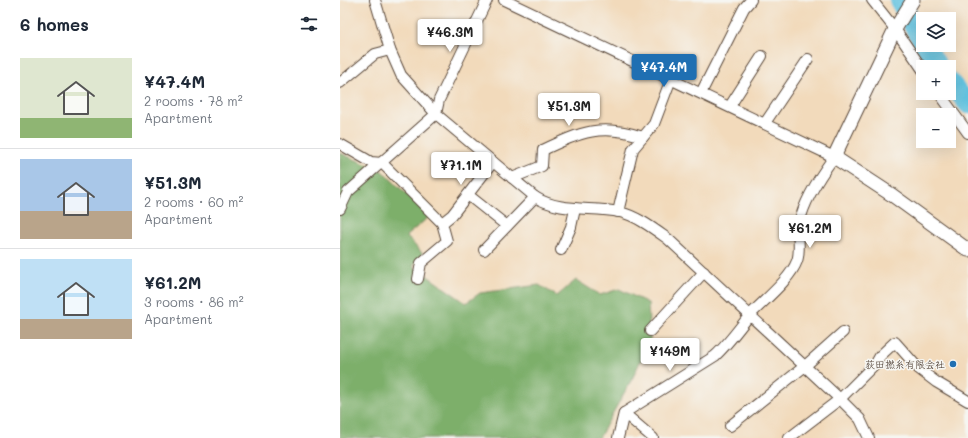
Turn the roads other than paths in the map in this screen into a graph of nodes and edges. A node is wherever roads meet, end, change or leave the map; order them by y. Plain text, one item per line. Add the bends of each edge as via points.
1 (375, 0) edge
2 (487, 0) edge
3 (504, 0) edge
4 (751, 0) edge
5 (872, 0) edge
6 (912, 0) edge
7 (895, 29) junction
8 (390, 50) junction
9 (762, 56) dead end
10 (808, 59) dead end
11 (916, 60) edge
12 (671, 79) junction
13 (340, 83) edge
14 (701, 93) junction
15 (944, 100) edge
16 (730, 106) junction
17 (436, 114) junction
18 (765, 124) junction
19 (968, 132) edge
20 (643, 137) junction
21 (340, 144) edge
22 (834, 157) junction
23 (493, 162) junction
24 (382, 163) junction
25 (512, 178) junction
26 (468, 195) junction
27 (535, 197) junction
28 (340, 208) edge
29 (575, 209) junction
30 (618, 212) junction
31 (442, 223) junction
32 (507, 226) junction
33 (484, 250) dead end
34 (561, 250) dead end
35 (968, 250) edge
36 (704, 272) junction
37 (418, 278) dead end
38 (749, 316) junction
39 (650, 331) dead end
40 (843, 332) dead end
41 (805, 366) junction
42 (840, 399) junction
43 (968, 401) edge
44 (624, 413) junction
45 (730, 426) dead end
46 (618, 438) edge
47 (653, 438) edge
48 (789, 438) edge
49 (869, 438) edge

1 - 8 street
2 - 17 street via 439,100
3 - 12 street
4 - 14 street via 744,8
5 - 7 street
6 - 7 street
7 - 11 street
7 - 22 street
8 - 13 street via 375,54
8 - 17 street via 401,75
9 - 16 street
10 - 18 street
12 - 14 street
12 - 20 street via 654,124
14 - 16 street
15 - 19 street
16 - 18 street
17 - 23 street
17 - 24 street
18 - 22 street
20 - 25 street via 606,129 585,132 543,150 542,166
20 - 30 street via 633,149
21 - 24 street via 371,162
22 - 35 street
22 - 38 street via 820,176 799,224 797,261 782,283
23 - 25 street
23 - 26 street
24 - 28 street via 348,192
24 - 31 street
25 - 27 street
26 - 31 street
26 - 32 street
27 - 29 street via 545,203
27 - 32 street
29 - 30 street
29 - 34 street via 571,227
30 - 36 street via 649,225
31 - 37 street via 447,241 421,263
32 - 33 street
36 - 38 street
36 - 39 street
38 - 41 street
38 - 44 street via 727,345 715,356
40 - 41 street
41 - 42 street
41 - 45 street
42 - 43 street via 895,342 919,369
42 - 48 street
42 - 49 street via 860,419
44 - 46 street
44 - 47 street

